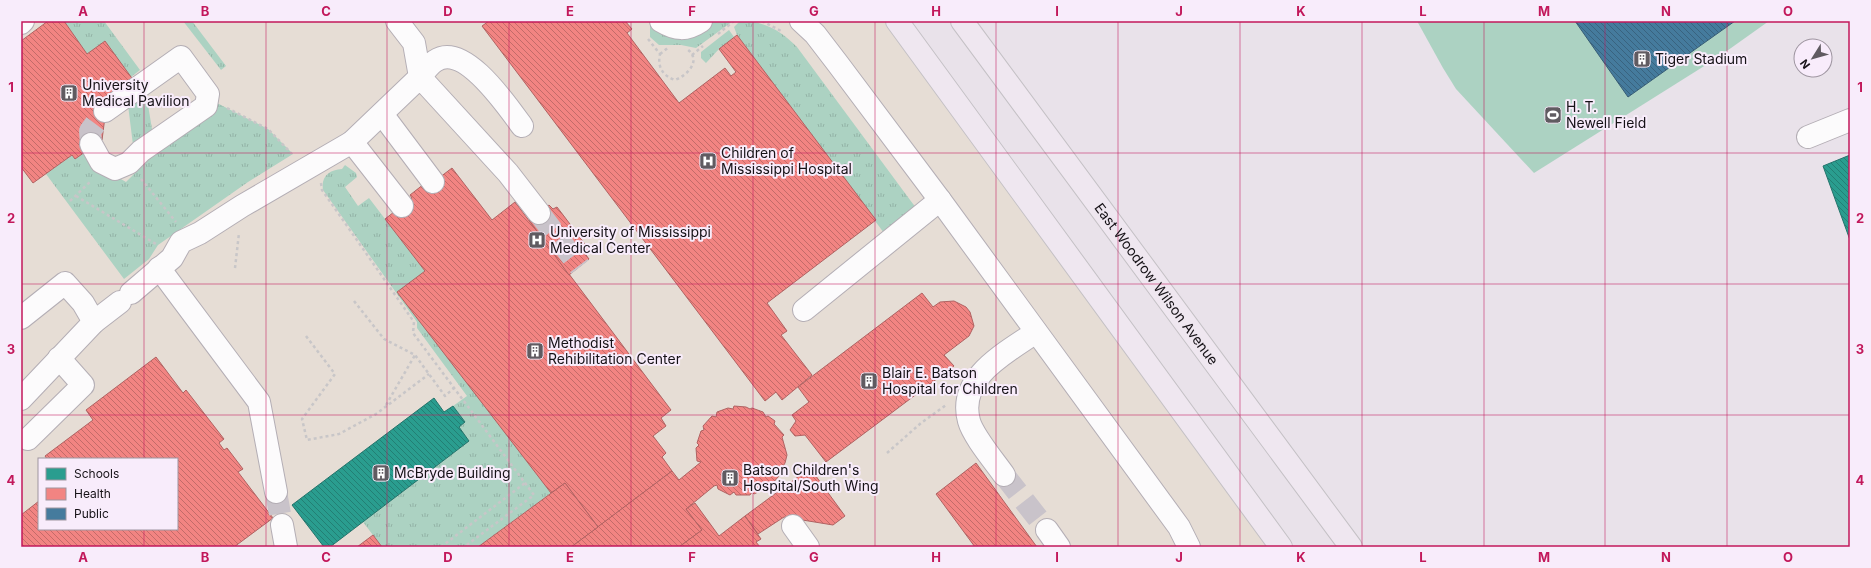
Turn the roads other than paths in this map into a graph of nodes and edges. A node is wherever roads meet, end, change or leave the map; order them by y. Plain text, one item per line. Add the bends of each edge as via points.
1 (397, 21) edge
2 (661, 21) edge
3 (701, 21) edge
4 (801, 21) edge
5 (898, 21) edge
6 (962, 21) edge
7 (420, 77) junction
8 (105, 111) tunnel mouth
9 (382, 114) junction
10 (1850, 120) edge
11 (522, 126) dead end
12 (1808, 137) dead end
13 (352, 142) junction
14 (91, 144) tunnel mouth
15 (433, 182) dead end
16 (940, 200) junction
17 (402, 206) dead end
18 (539, 213) tunnel mouth
19 (166, 263) junction
20 (804, 310) dead end
21 (21, 318) edge
22 (94, 322) junction
23 (1036, 332) junction
24 (59, 358) junction
25 (21, 399) edge
26 (28, 439) dead end
27 (1004, 475) tunnel mouth
28 (276, 492) tunnel mouth
29 (282, 525) tunnel mouth
30 (793, 526) dead end
31 (286, 547) edge
32 (808, 547) edge
33 (1189, 547) edge
34 (1280, 547) edge
35 (1351, 547) edge

1 - 7 lane via 414,43
2 - 3 lane via 673,27 687,28
4 - 16 lane via 815,34
5 - 34 main road
6 - 35 main road, East Woodrow Wilson Avenue
7 - 9 lane
7 - 11 lane via 435,61 447,57 463,61 494,89
7 - 18 lane via 508,173
8 - 14 lane via 181,57 208,94 206,106 118,164 101,162
9 - 13 lane
9 - 15 lane
10 - 12 lane
13 - 17 lane
13 - 19 lane via 181,242
16 - 20 lane
16 - 23 lane
19 - 22 lane
19 - 28 lane via 259,402
21 - 22 lane via 65,283 83,303
22 - 24 lane
23 - 27 lane via 986,367 972,388 968,406 969,422
23 - 33 lane via 1179,527
24 - 25 lane
24 - 26 lane via 83,385
29 - 31 lane
30 - 32 lane

